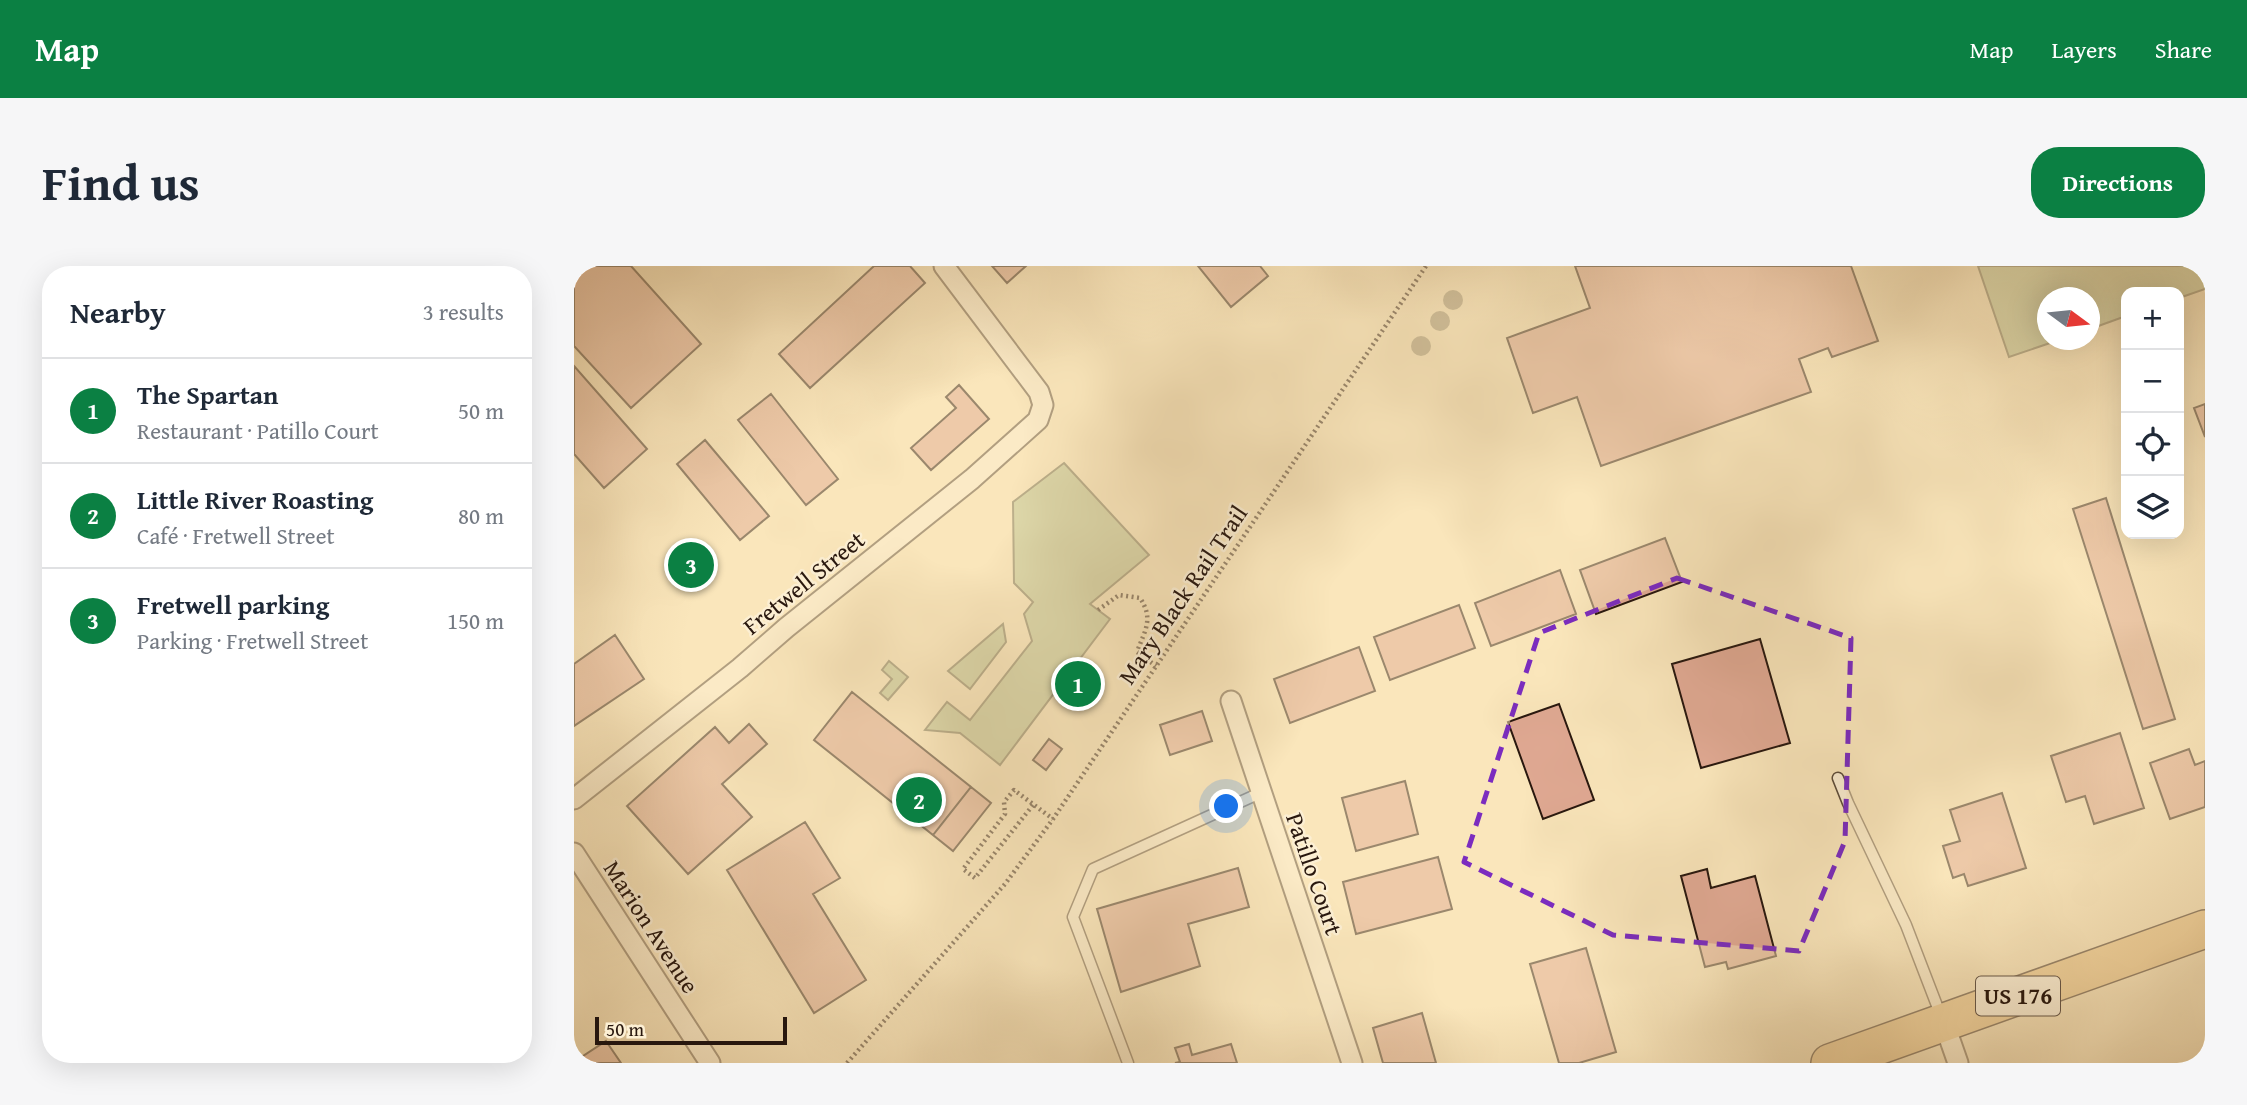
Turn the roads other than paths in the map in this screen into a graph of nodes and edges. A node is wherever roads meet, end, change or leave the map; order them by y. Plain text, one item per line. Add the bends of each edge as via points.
1 (944, 266) edge
2 (1231, 701) dead end
3 (1838, 778) dead end
4 (1260, 793) junction
5 (574, 799) edge
6 (574, 853) edge
7 (2205, 929) edge
8 (1944, 1023) junction
9 (710, 1063) edge
10 (1128, 1063) edge
11 (1352, 1063) edge
12 (1830, 1063) edge
13 (1958, 1063) edge

1 - 5 street, Fretwell Street via 1039,392 1044,405 1038,420 740,668
2 - 4 street, Patillo Court
3 - 8 lane via 1906,925
4 - 10 lane via 1093,869 1073,917
4 - 11 street, Patillo Court
6 - 9 street, Marion Avenue
7 - 8 highway, US 176
8 - 12 highway, US 176
8 - 13 street

